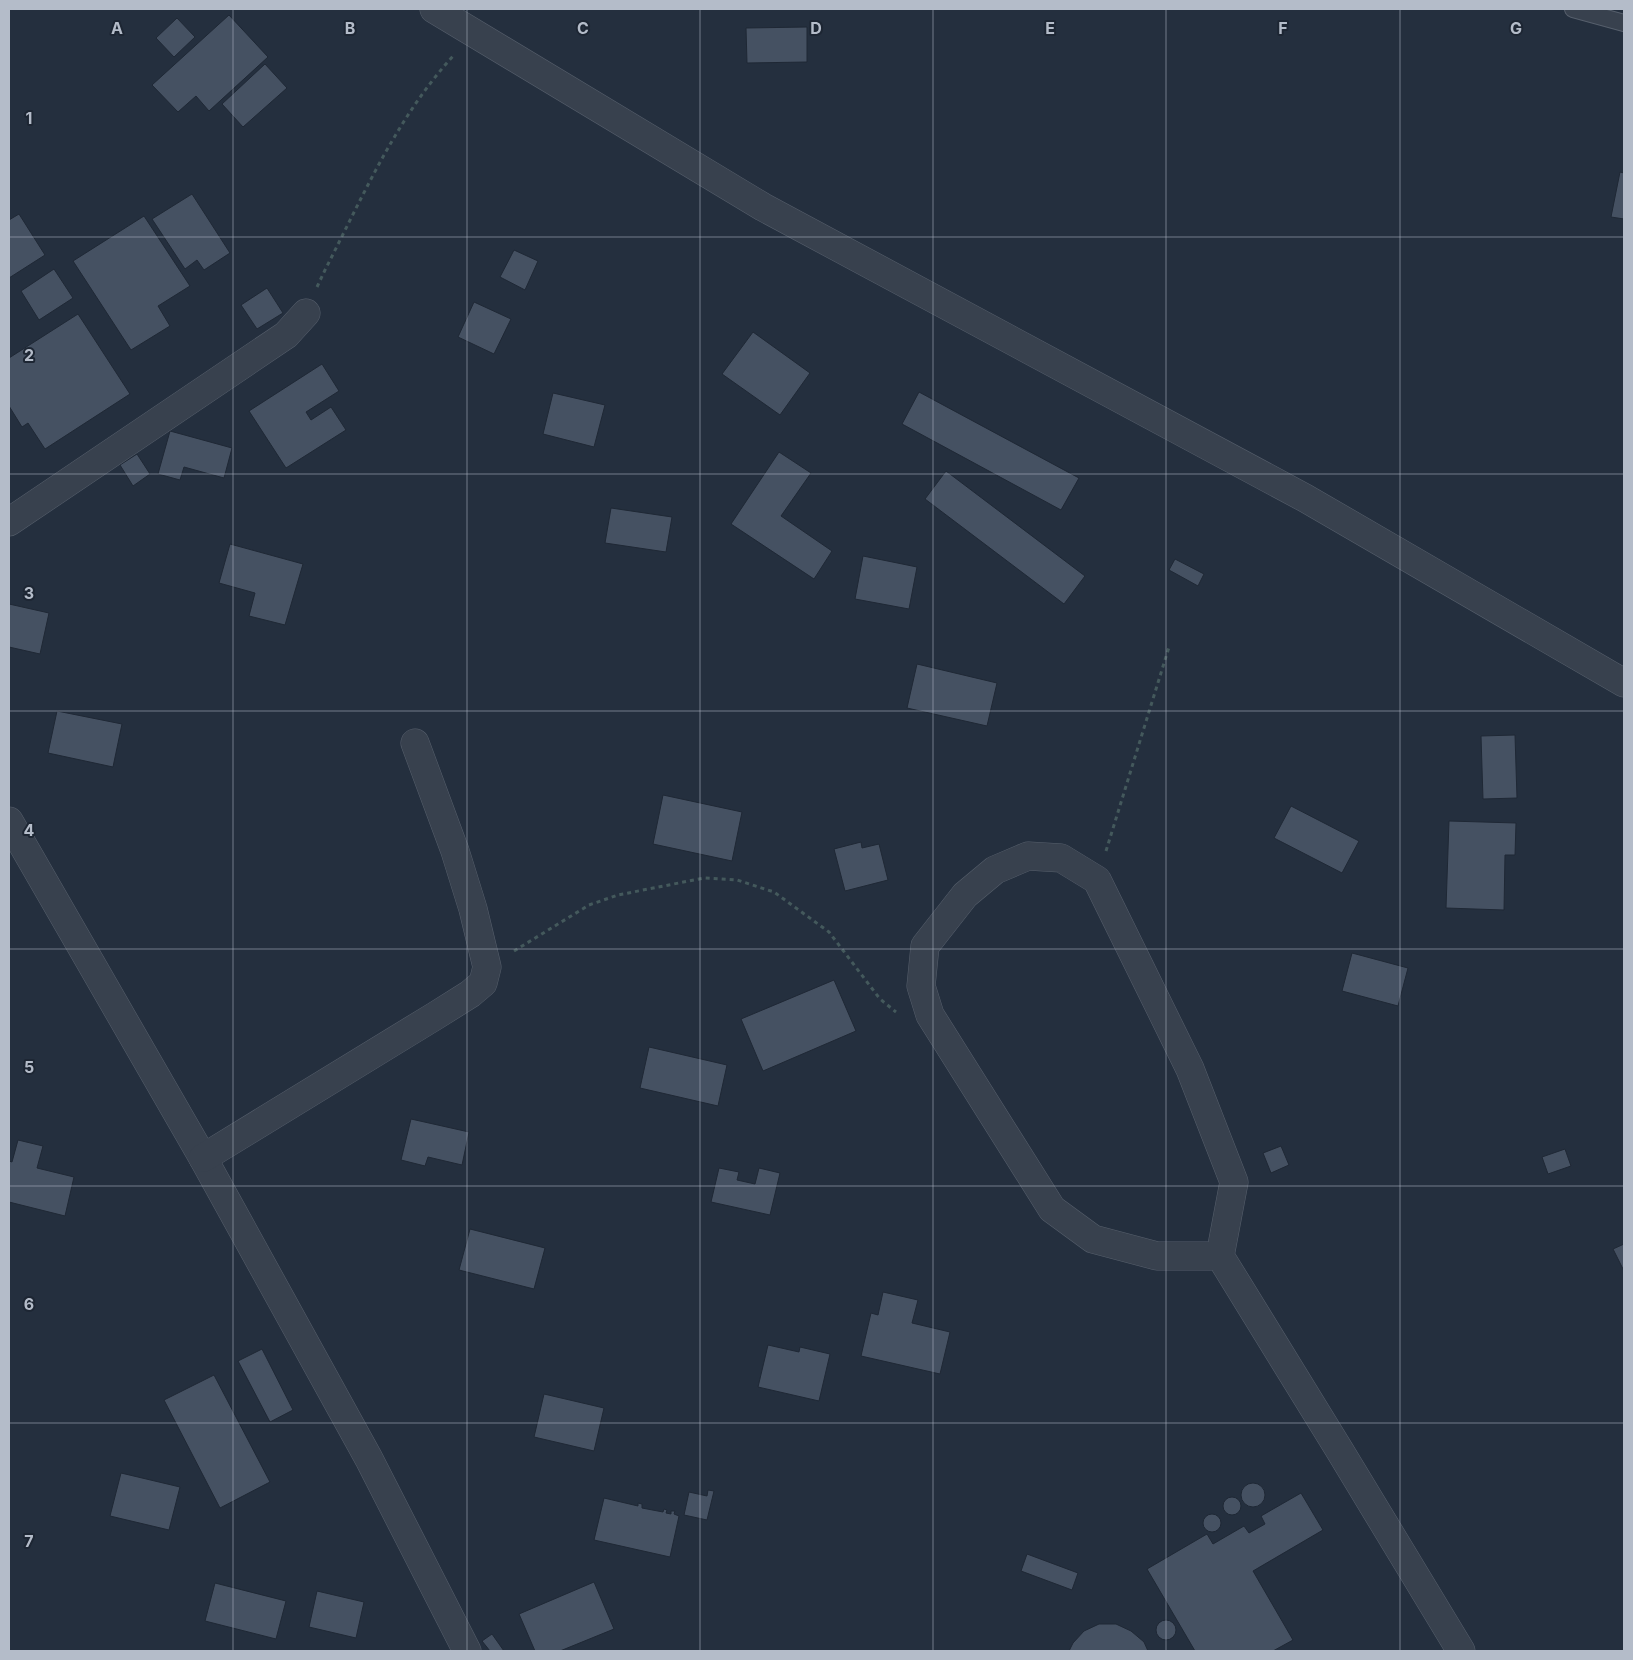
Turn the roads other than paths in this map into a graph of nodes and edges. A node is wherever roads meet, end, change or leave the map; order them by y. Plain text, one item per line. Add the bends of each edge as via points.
1 (434, 9) edge
2 (1573, 9) edge
3 (1593, 11) edge
4 (1624, 23) edge
5 (306, 313) road end
6 (9, 522) edge
7 (1624, 683) edge
8 (415, 743) dead end
9 (9, 821) edge
10 (204, 1158) junction
11 (1220, 1256) junction
12 (467, 1651) edge
13 (1461, 1651) edge

1 - 7 street via 763,206 1305,498
2 - 3 lane
3 - 4 lane
5 - 6 street via 286,335
8 - 10 street via 455,851 487,967 483,983
9 - 10 street
10 - 12 street via 369,1459
11 - 11 street via 1157,1256 1093,1239 1052,1209 930,1015 921,986 925,946 964,895 995,870 1028,856 1061,858 1097,880 1190,1069 1234,1182
11 - 13 street

